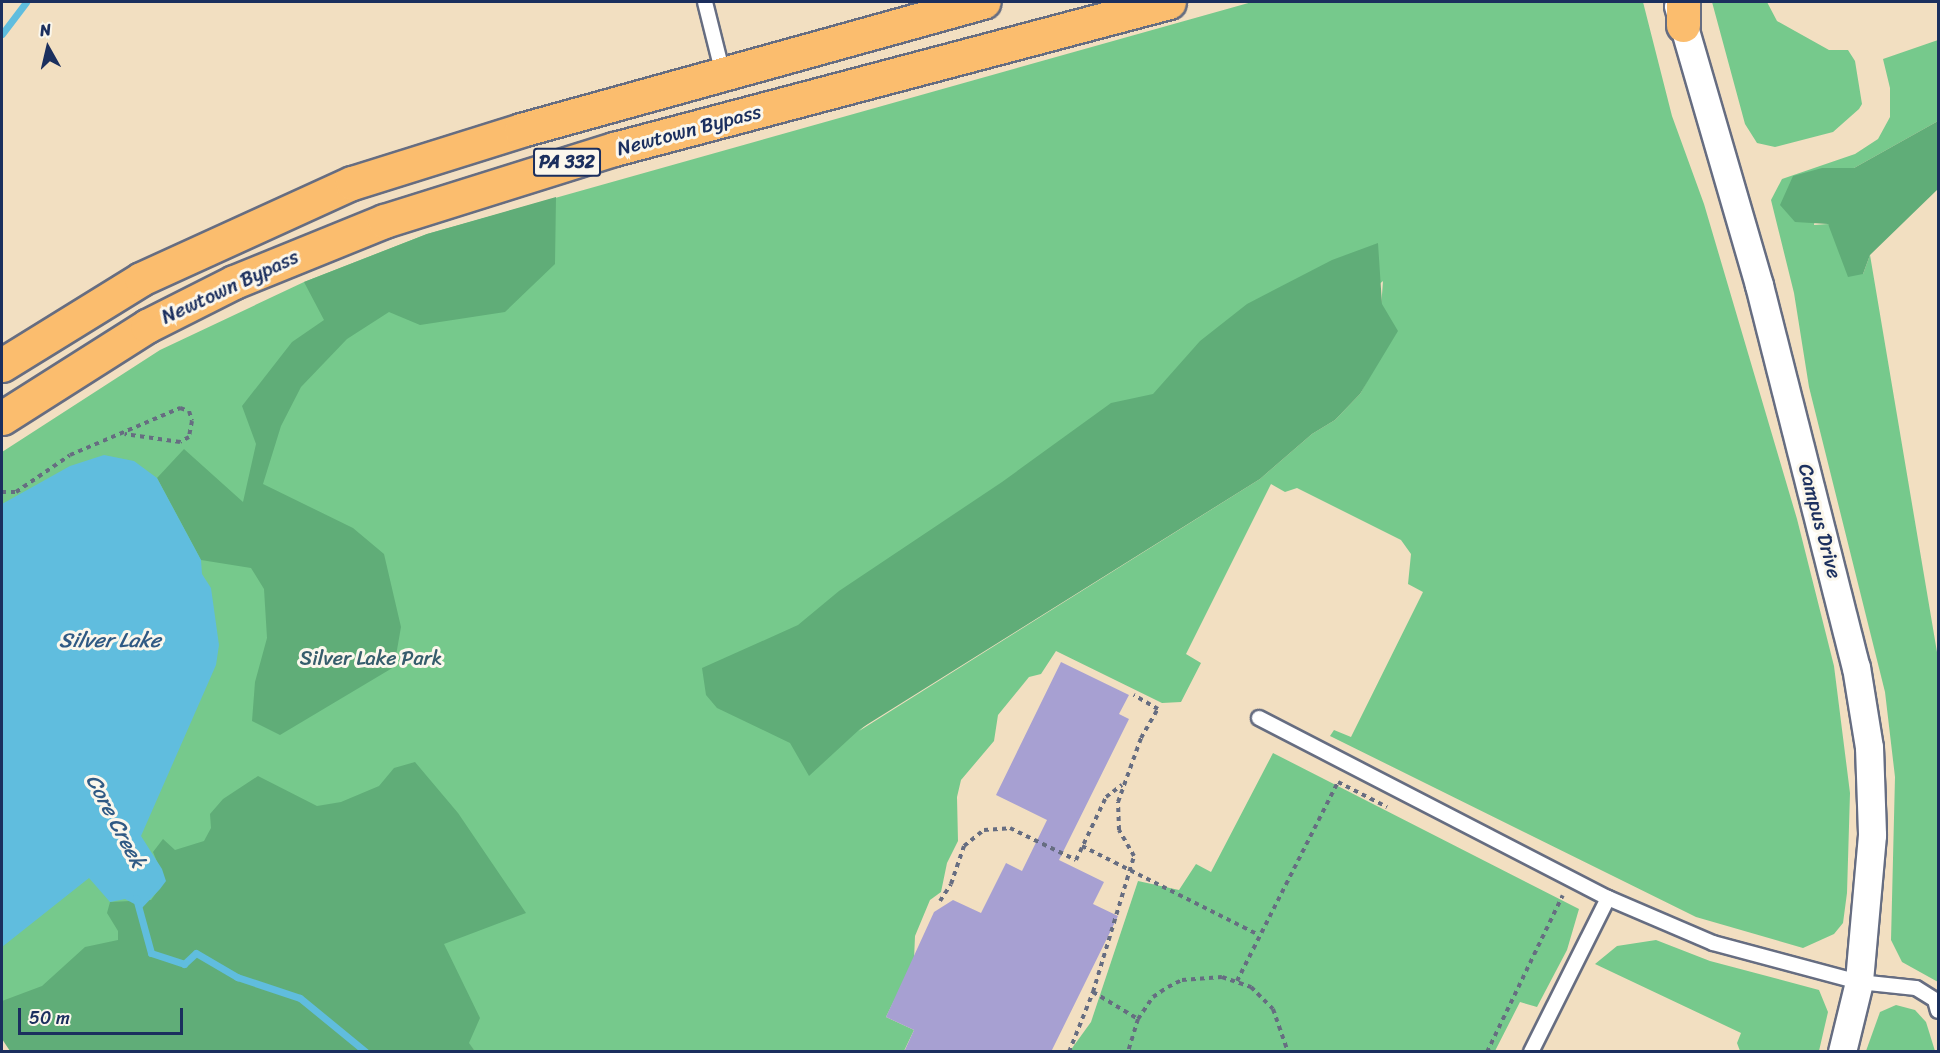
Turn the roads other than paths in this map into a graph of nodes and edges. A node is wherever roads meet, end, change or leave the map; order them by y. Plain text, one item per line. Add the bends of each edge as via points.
1 (705, 2) edge
2 (984, 2) edge
3 (1169, 2) edge
4 (1681, 9) edge
5 (723, 74) junction
6 (2, 365) edge
7 (2, 418) edge
8 (1259, 718) dead end
9 (1608, 898) junction
10 (1858, 982) junction
11 (1938, 1011) edge
12 (1531, 1052) edge
13 (1842, 1052) edge

1 - 5 lane
2 - 5 highway, PA 332
3 - 7 highway, Newtown Bypass / PA 332 via 614,149 384,220 234,282 147,326
4 - 10 street, Campus Drive via 1759,285 1856,667 1869,747 1872,802 1868,913
5 - 6 highway, PA 332 via 451,150 312,199 141,279
8 - 9 lane
9 - 10 lane via 1713,943
9 - 12 lane
10 - 11 lane via 1916,988 1935,1000
10 - 13 street, Campus Drive

